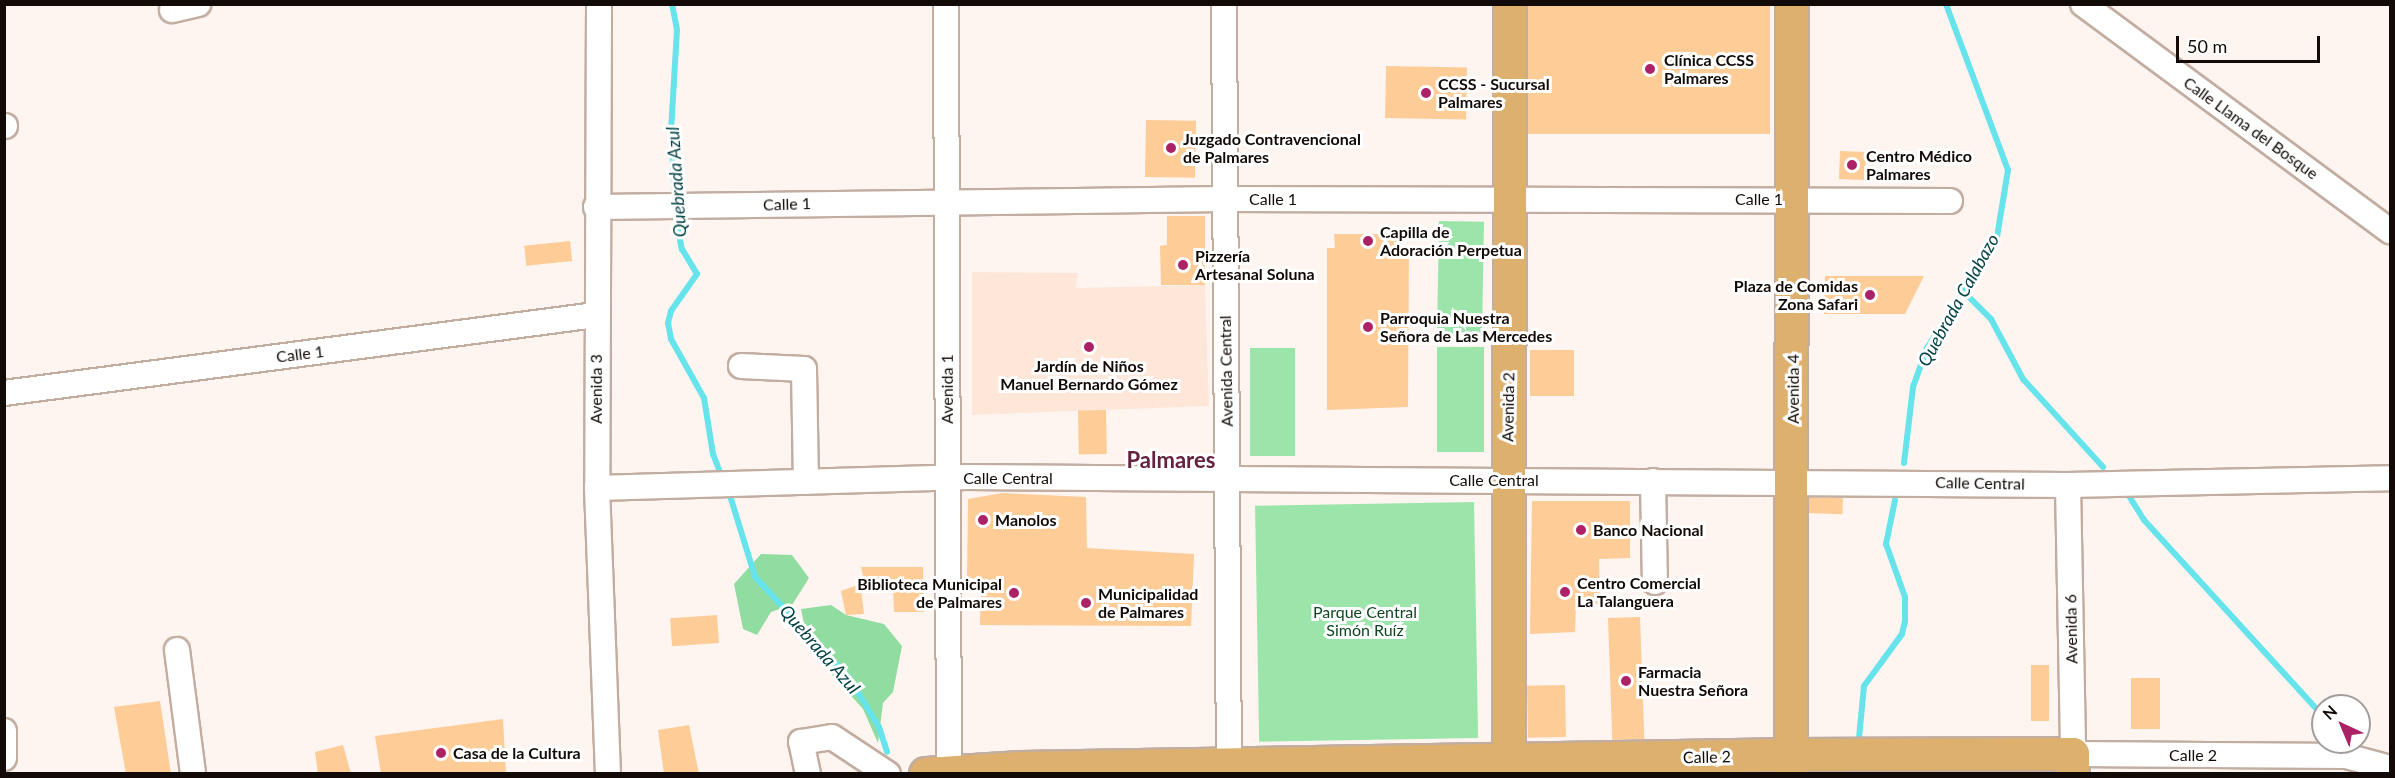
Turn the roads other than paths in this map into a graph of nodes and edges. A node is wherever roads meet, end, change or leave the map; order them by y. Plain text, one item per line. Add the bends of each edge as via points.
1 (198, 4) edge
2 (598, 4) edge
3 (946, 4) edge
4 (1224, 4) edge
5 (1509, 4) edge
6 (1792, 4) edge
7 (2083, 4) edge
8 (172, 10) dead end
9 (1511, 198) junction
10 (1224, 199) junction
11 (1794, 199) junction
12 (946, 201) junction
13 (1950, 201) dead end
14 (596, 207) junction
15 (2391, 231) edge
16 (596, 315) junction
17 (741, 366) dead end
18 (4, 393) edge
19 (948, 478) junction
20 (2391, 478) edge
21 (1228, 479) junction
22 (1508, 480) junction
23 (1653, 482) junction
24 (806, 483) junction
25 (1793, 484) junction
26 (2068, 484) junction
27 (597, 489) junction
28 (1655, 582) dead end
29 (177, 650) dead end
30 (4, 731) edge
31 (4, 758) edge
32 (1791, 764) edge
33 (2073, 764) edge
34 (1706, 765) edge
35 (1509, 767) edge
36 (2391, 768) edge
37 (1229, 770) edge
38 (1011, 771) edge
39 (941, 773) edge
40 (193, 774) edge
41 (608, 774) edge
42 (808, 774) edge
43 (888, 774) edge

1 - 8 street
2 - 14 street, Avenida 3
3 - 12 street, Avenida 1
4 - 10 street, Avenida Central
5 - 9 main road, Avenida 2
6 - 11 main road, Avenida 4
7 - 15 street, Calle Llama del Bosque
9 - 10 street, Calle 1
9 - 11 street, Calle 1
9 - 22 main road, Avenida 2
10 - 12 street, Calle 1
10 - 21 street, Avenida Central
11 - 13 street, Calle 1
11 - 25 main road, Avenida 4
12 - 14 street, Calle 1
12 - 19 street, Avenida 1
14 - 16 street, Avenida 3
16 - 18 street, Calle 1
16 - 27 street, Avenida 3
17 - 24 street via 804,369
19 - 21 street, Calle Central
19 - 24 street, Calle Central
19 - 39 street, Avenida 1
20 - 26 street, Calle Central via 2231,477
21 - 22 street, Calle Central
21 - 37 street, Avenida Central
22 - 23 street, Calle Central
22 - 35 main road, Avenida 2
23 - 25 street, Calle Central
23 - 28 street
24 - 27 street, Calle Central
25 - 26 street, Calle Central
25 - 32 main road, Avenida 4
26 - 33 street, Avenida 6
27 - 41 street, Avenida 3
29 - 40 street
30 - 31 street
32 - 33 main road, Calle 2
32 - 34 main road, Calle 2
33 - 36 street, Calle 2 via 2346,756
34 - 35 main road, Calle 2
35 - 37 main road, Calle 2
37 - 38 main road, Calle 2
38 - 39 main road, Calle 2
42 - 43 street via 801,742 832,737

